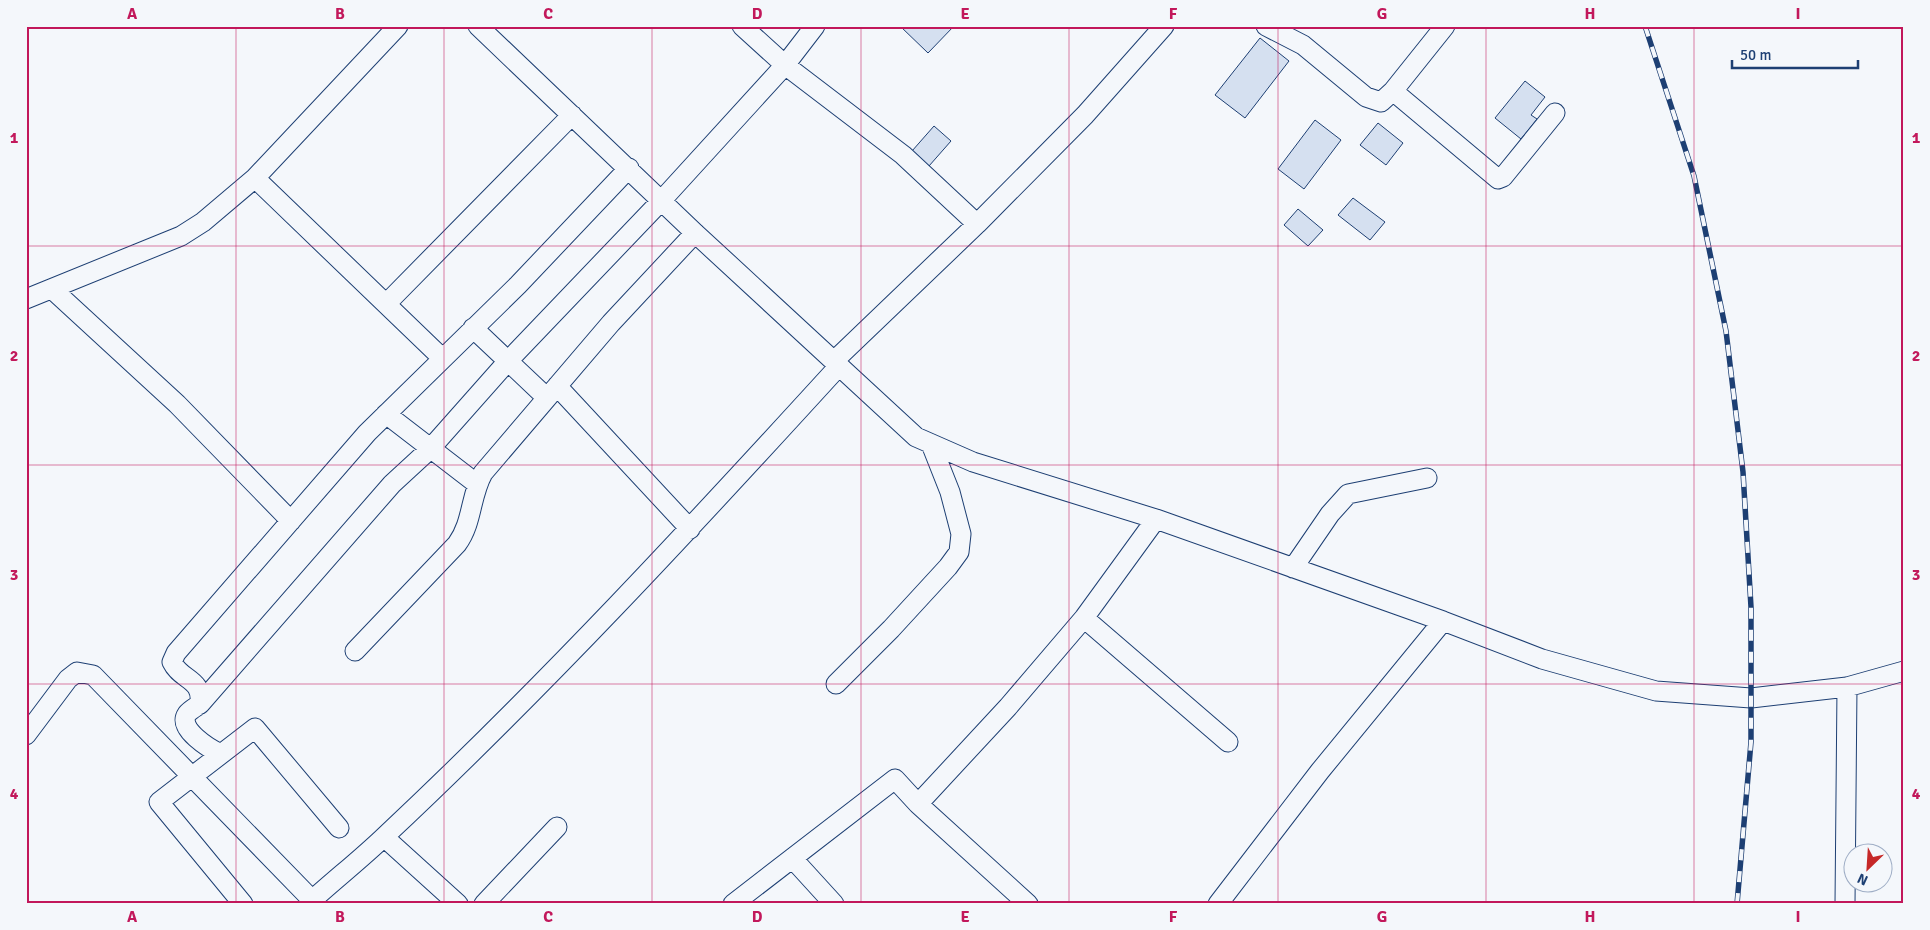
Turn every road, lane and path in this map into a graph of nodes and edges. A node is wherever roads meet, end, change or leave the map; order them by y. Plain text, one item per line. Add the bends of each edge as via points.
1 (398, 26) edge
2 (478, 26) edge
3 (742, 26) edge
4 (815, 26) edge
5 (1164, 26) edge
6 (1266, 26) edge
7 (1444, 26) edge
8 (784, 65) junction
9 (1393, 91) junction
10 (1555, 113) dead end
11 (572, 115) junction
12 (629, 168) junction
13 (255, 178) junction
14 (661, 202) junction
15 (976, 224) junction
16 (695, 233) junction
17 (52, 289) junction
18 (26, 299) edge
19 (386, 304) junction
20 (473, 328) junction
21 (442, 358) junction
22 (508, 361) junction
23 (837, 364) junction
24 (552, 392) junction
25 (386, 414) junction
26 (931, 444) junction
27 (430, 449) junction
28 (1426, 478) dead end
29 (476, 484) junction
30 (1156, 519) junction
31 (291, 521) junction
32 (690, 529) junction
33 (1294, 568) junction
34 (1084, 618) junction
35 (1443, 621) junction
36 (356, 650) dead end
37 (1904, 671) edge
38 (836, 684) dead end
39 (1847, 687) junction
40 (200, 704) junction
41 (26, 735) edge
42 (1228, 742) dead end
43 (221, 754) junction
44 (192, 776) junction
45 (918, 804) junction
46 (556, 827) dead end
47 (339, 828) dead end
48 (384, 837) junction
49 (793, 859) junction
50 (310, 902) edge
51 (243, 904) edge
52 (458, 904) edge
53 (484, 904) edge
54 (733, 904) edge
55 (834, 904) edge
56 (1028, 904) edge
57 (1218, 904) edge
58 (1845, 904) edge

1 - 13 street
2 - 11 street
3 - 8 street
4 - 8 street
5 - 15 street via 1085,115
6 - 9 street via 1303,45 1374,101 1381,102
7 - 9 street
8 - 14 street
8 - 15 street via 903,155
9 - 10 street via 1498,179
11 - 12 street
11 - 19 street
12 - 14 street
12 - 20 street
13 - 17 street via 203,222 181,236
13 - 19 street
14 - 16 street
14 - 22 street
15 - 23 street
16 - 23 street
16 - 24 street
17 - 18 street
17 - 31 street via 172,400
19 - 21 street
20 - 21 street
20 - 22 street
21 - 25 street
22 - 24 street
22 - 27 street
23 - 26 street via 916,437
23 - 32 street
24 - 29 street
24 - 32 street
25 - 27 street
25 - 31 street
26 - 30 street via 973,462
26 - 38 street via 950,492 961,534 959,552 891,629
27 - 29 street
27 - 40 street via 380,498
28 - 33 street via 1348,494 1330,514
29 - 36 street via 470,519 457,544
30 - 33 street
30 - 34 street
31 - 40 street via 176,653 172,662 199,688
32 - 48 street via 484,740
33 - 35 street
34 - 42 street
34 - 45 street via 1008,707
35 - 39 street via 1542,659 1656,691 1751,698
35 - 57 street via 1320,771
37 - 39 street
39 - 58 street
40 - 43 street via 187,715 185,723 204,745
41 - 44 street via 68,679 77,672 84,672 93,675
43 - 44 street
43 - 47 street via 255,728
44 - 50 street
44 - 51 street via 158,802
45 - 49 street via 894,780
45 - 56 street
46 - 53 street
48 - 50 street
48 - 52 street
49 - 54 street
49 - 55 street

